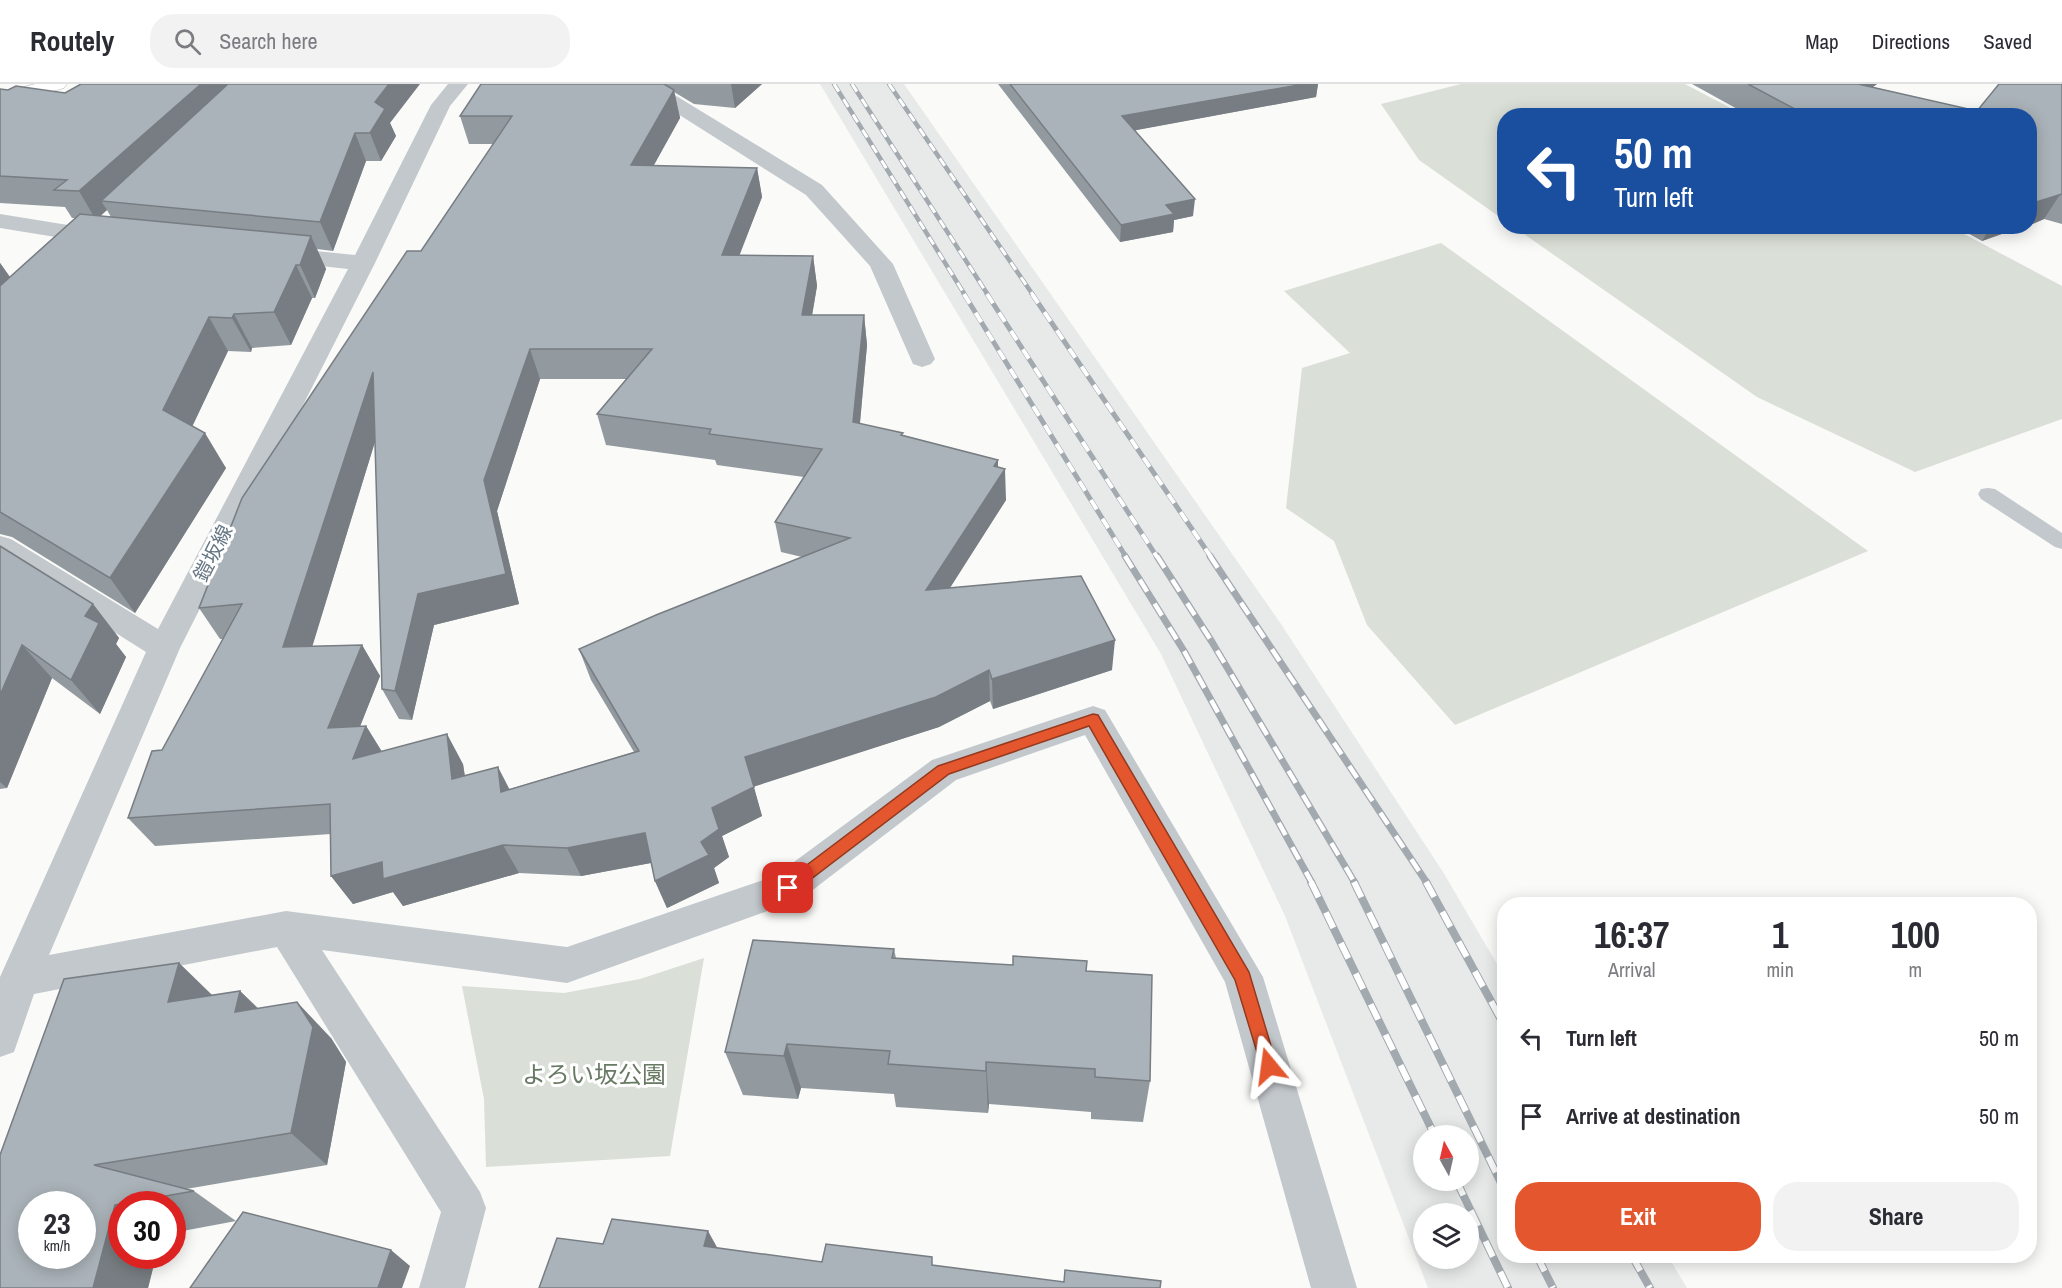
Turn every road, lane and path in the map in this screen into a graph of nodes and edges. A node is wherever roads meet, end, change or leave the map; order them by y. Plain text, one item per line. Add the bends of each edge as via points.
1 (458, 84) edge
2 (613, 84) edge
3 (64, 89) edge
4 (0, 100) edge
5 (0, 111) edge
6 (0, 221) edge
7 (128, 240) edge
8 (257, 252) edge
9 (363, 262) junction
10 (922, 359) dead end
11 (1988, 494) dead end
12 (2062, 542) edge
13 (0, 546) edge
14 (164, 648) junction
15 (286, 928) junction
16 (20, 979) junction
17 (0, 1038) edge
18 (442, 1288) edge
19 (1334, 1288) edge

1 - 9 street, 鎧坂線 via 441,105
2 - 10 street via 666,98 814,190 882,264
3 - 4 highway
3 - 5 street
6 - 7 street
8 - 9 street
9 - 14 street, 鎧坂線
11 - 12 lane
13 - 14 street
14 - 16 street, 鎧坂線
15 - 16 street
15 - 18 street via 464,1208
15 - 19 street via 567,964 788,888 944,770 1093,719 1243,977
16 - 17 street, 鎧坂線

